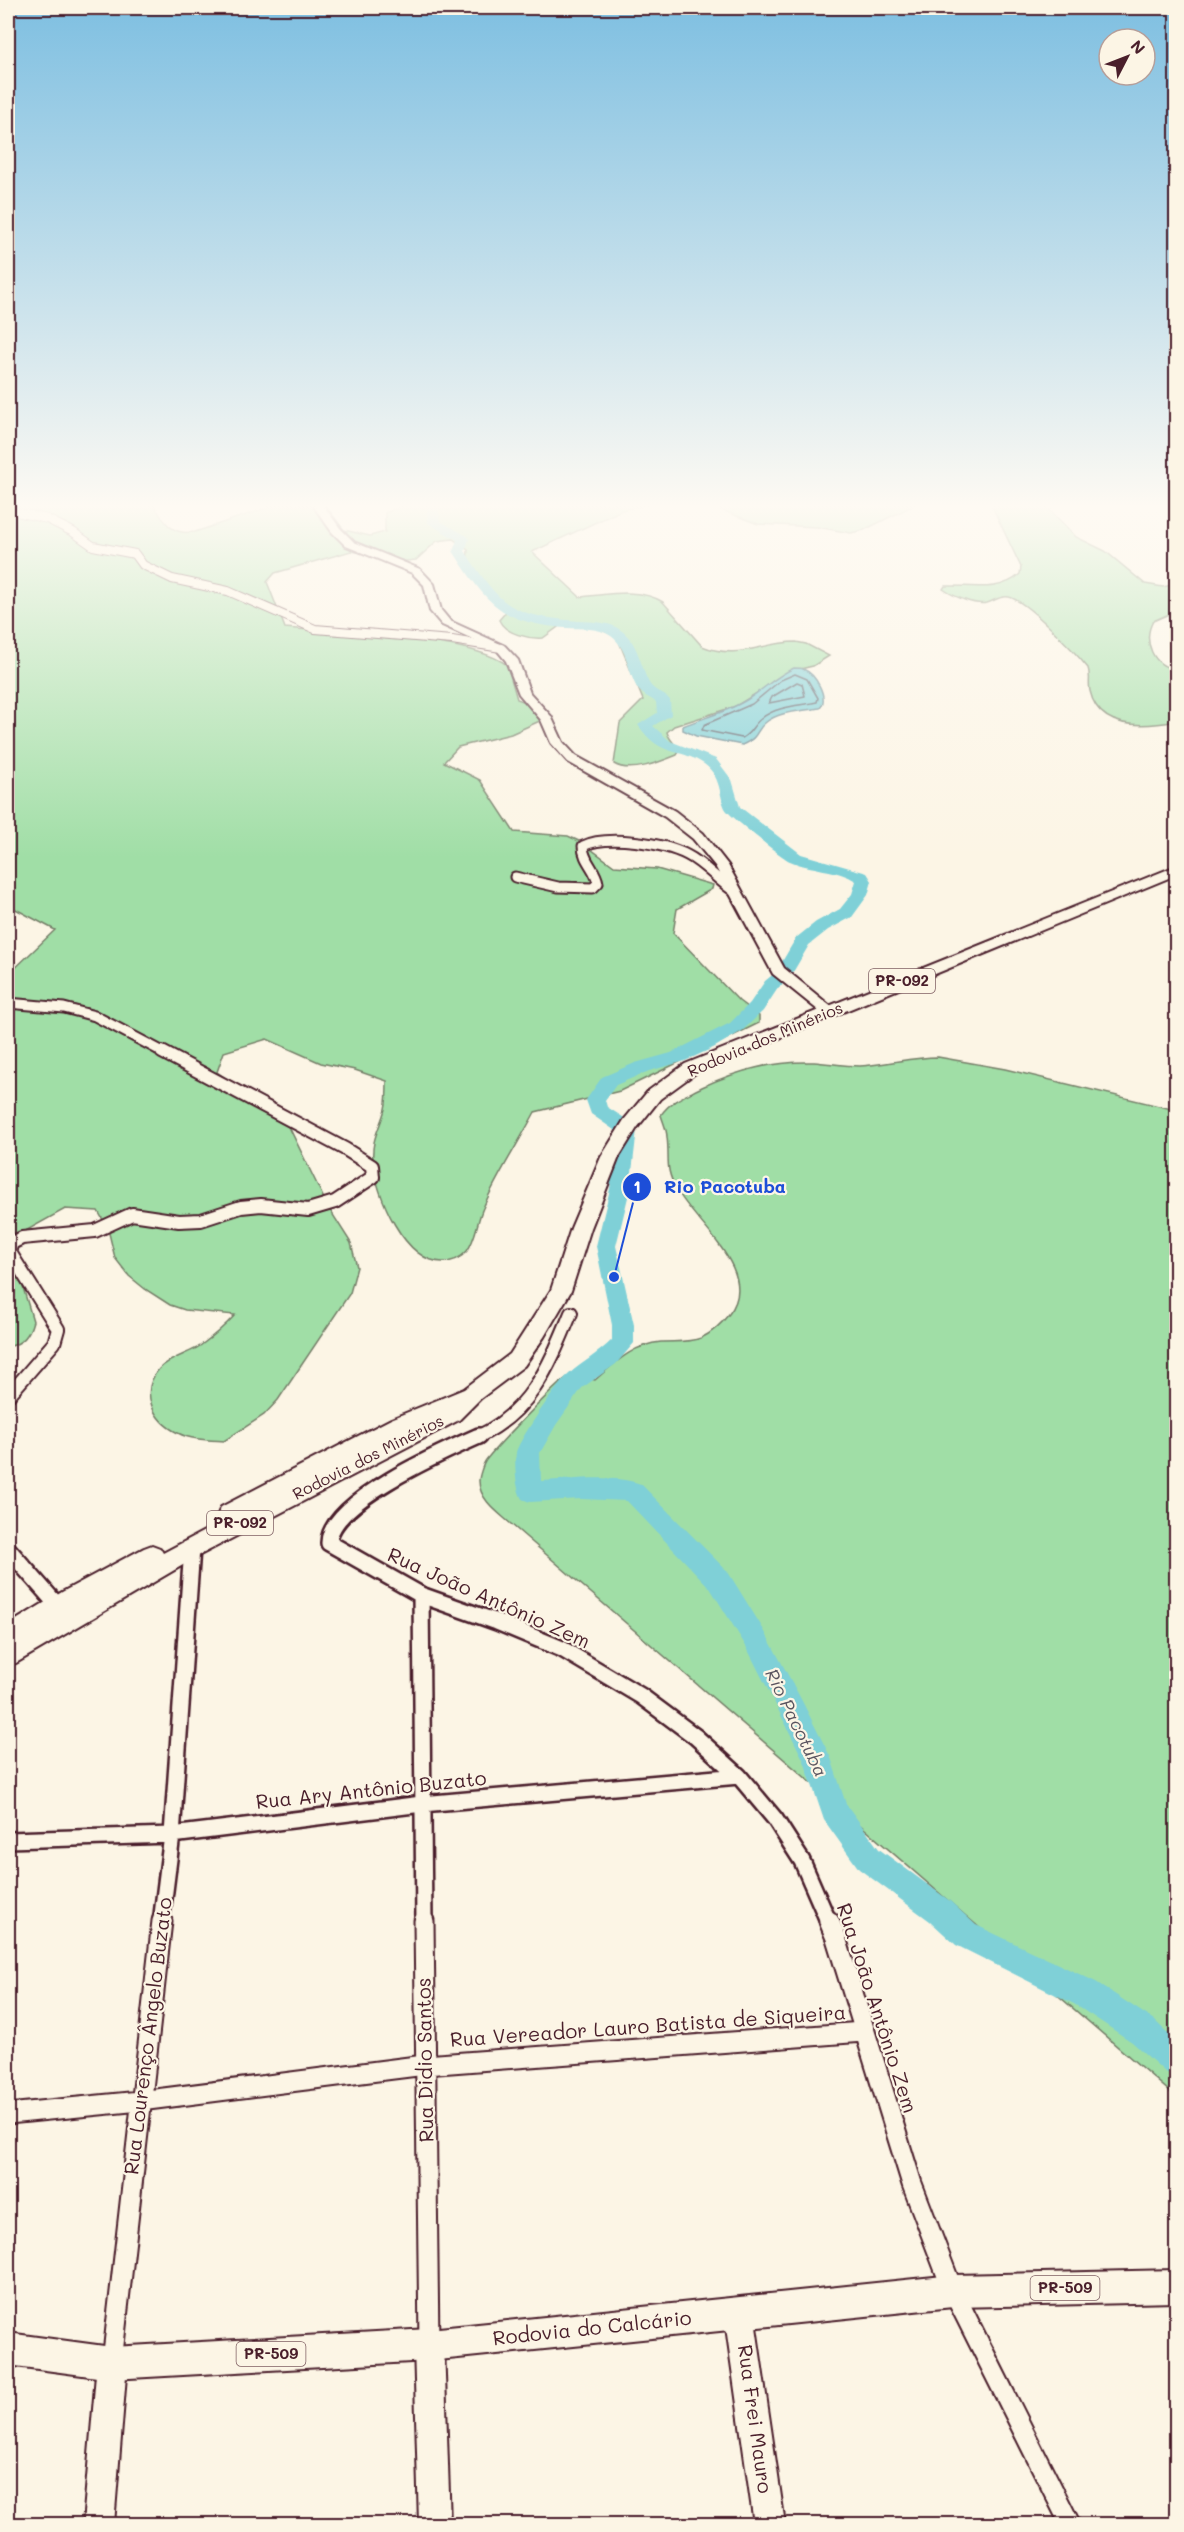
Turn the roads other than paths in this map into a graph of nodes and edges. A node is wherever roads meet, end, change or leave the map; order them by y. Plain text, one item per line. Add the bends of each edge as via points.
1 (299, 622) edge
2 (445, 622) edge
3 (501, 648) junction
4 (1176, 870) edge
5 (515, 877) dead end
6 (735, 892) junction
7 (8, 1003) edge
8 (829, 1012) junction
9 (571, 1313) dead end
10 (473, 1393) junction
11 (8, 1396) edge
12 (192, 1548) junction
13 (8, 1549) edge
14 (421, 1595) junction
15 (58, 1606) junction
16 (13, 1631) edge
17 (8, 1655) edge
18 (739, 1776) junction
19 (422, 1804) junction
20 (172, 1835) junction
21 (8, 1840) edge
22 (863, 2032) junction
23 (425, 2065) junction
24 (140, 2101) junction
25 (8, 2114) edge
26 (1176, 2286) edge
27 (953, 2291) junction
28 (739, 2313) junction
29 (429, 2345) junction
30 (8, 2349) edge
31 (112, 2363) junction
32 (98, 2524) edge
33 (435, 2524) edge
34 (770, 2524) edge
35 (1070, 2524) edge

1 - 3 street via 315,629
2 - 3 street
3 - 6 street via 512,660 525,694 547,719 557,743 572,759 670,814 698,836
4 - 8 main road, Rodovia dos Minérios / PR-092
5 - 6 street via 558,887 593,888 598,877 584,856 586,843 645,844 681,851
6 - 8 street via 778,970
7 - 11 street via 80,1011 113,1025 345,1149 372,1166 373,1177 335,1202 308,1210 261,1205 201,1220 179,1221 132,1214 95,1232 22,1238 12,1244 9,1251 58,1329 54,1343
8 - 10 main road, Rodovia dos Minérios / PR-092 via 691,1068 654,1095 610,1157 581,1228 561,1292 537,1332 517,1360
9 - 14 street, Rua João Antônio Zem via 552,1359 510,1418 435,1455 382,1488 344,1514 329,1532 329,1544 340,1552
10 - 12 main road, Rodovia dos Minérios / PR-092 via 452,1414
10 - 15 main road, Rodovia dos Minérios / PR-092 via 345,1452
12 - 17 main road, Rodovia dos Minérios / PR-092
12 - 20 street, Rua Lourenço Ângelo Buzato
13 - 15 street
14 - 18 street, Rua João Antônio Zem via 562,1649 641,1696 696,1737
14 - 19 street, Rua Didio Santos
15 - 16 main road, Rodovia dos Minérios / PR-092
18 - 19 street, Rua Ary Antônio Buzato
18 - 22 street, Rua João Antônio Zem via 775,1819 802,1861 836,1938
19 - 20 street, Rua Ary Antônio Buzato
19 - 23 street, Rua Didio Santos
20 - 21 street, Rua Ary Antônio Buzato
20 - 24 street, Rua Lourenço Ângelo Buzato
22 - 23 street, Rua Vereador Lauro Batista de Siqueira
22 - 27 street, Rua João Antônio Zem via 912,2184
23 - 24 street, Rua Vereador Lauro Batista de Siqueira
23 - 29 street, Rua Didio Santos
24 - 25 street, Rua Vereador Lauro Batista de Siqueira
24 - 31 street, Rua Lourenço Ângelo Buzato
26 - 27 main road, Rodovia do Calcário / PR-509
27 - 28 main road, Rodovia do Calcário / PR-509
27 - 35 street, Rua João Antônio Zem
28 - 29 main road, Rodovia do Calcário / PR-509
28 - 34 street, Rua Frei Mauro
29 - 31 main road, Rodovia do Calcário / PR-509
29 - 33 street, Rua Didio Santos
30 - 31 main road, Rodovia do Calcário / PR-509
31 - 32 street, Rua Lourenço Ângelo Buzato

